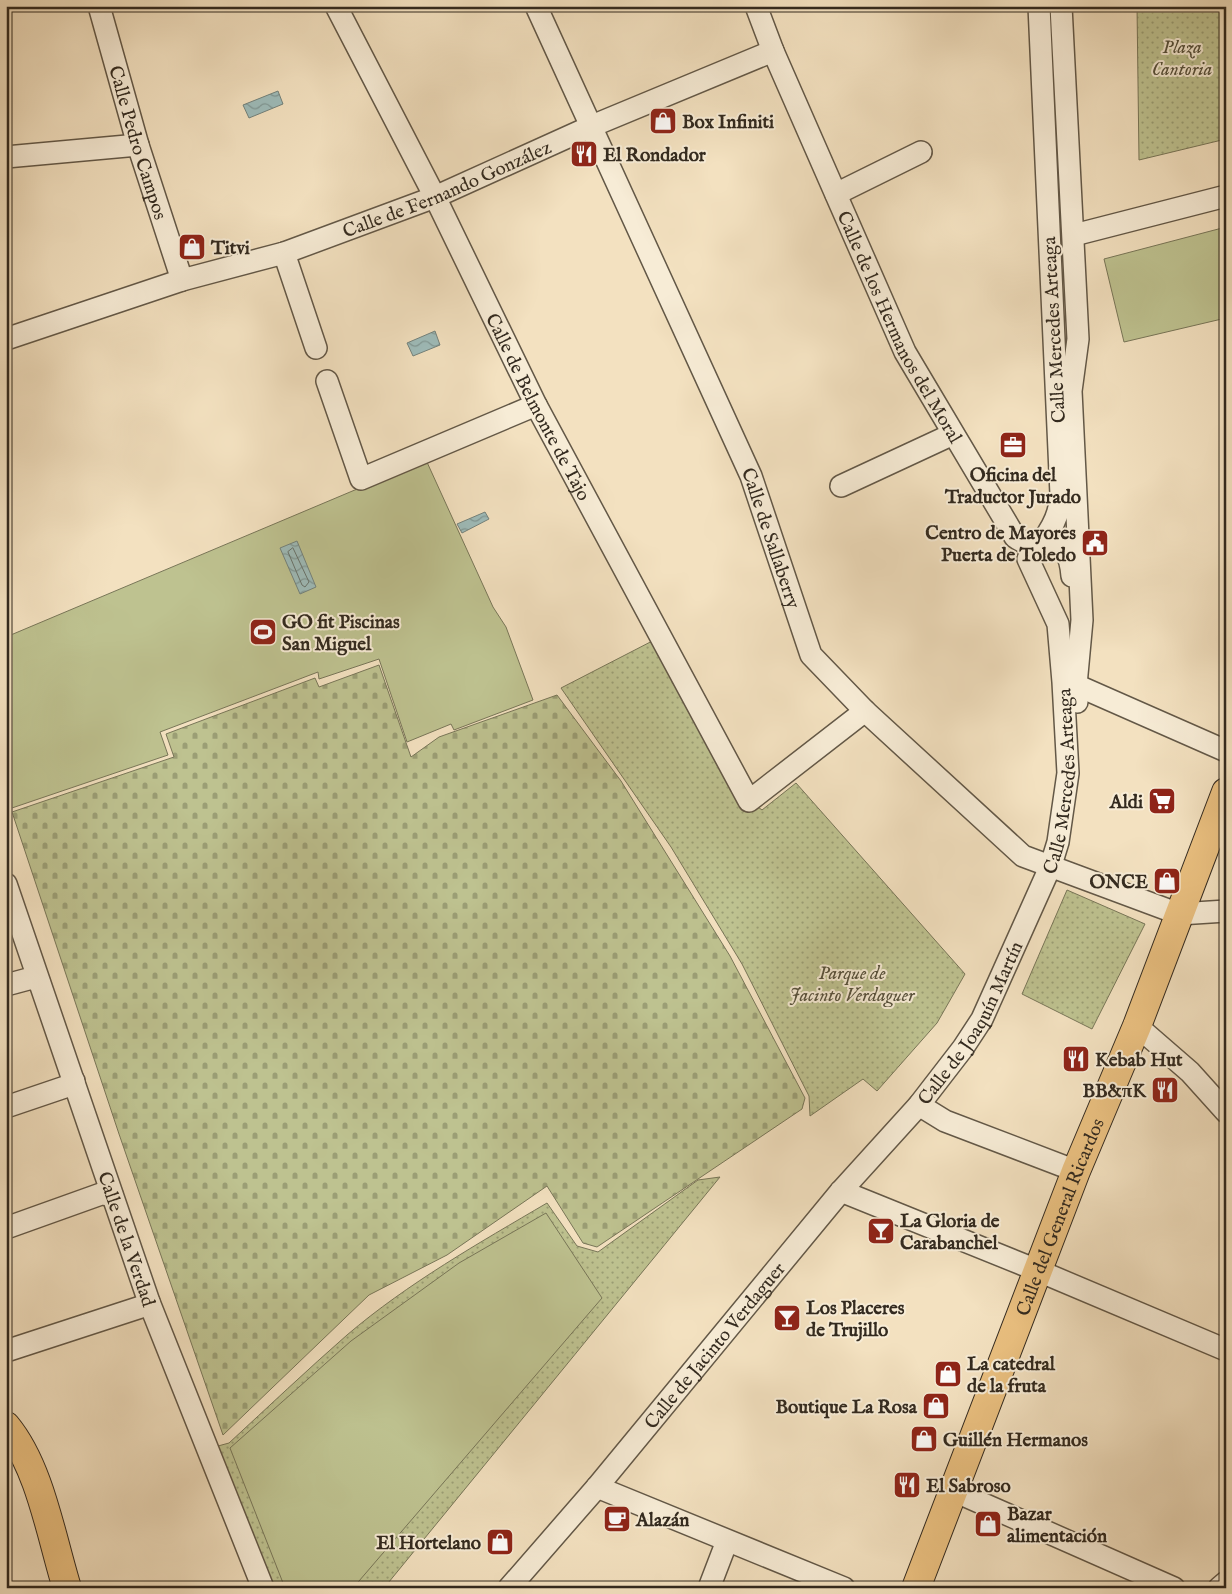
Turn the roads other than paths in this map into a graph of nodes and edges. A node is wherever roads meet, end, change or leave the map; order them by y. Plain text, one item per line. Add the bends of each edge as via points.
1 (98, 6) edge
2 (336, 6) edge
3 (536, 6) edge
4 (756, 6) edge
5 (1039, 6) edge
6 (1061, 6) edge
7 (773, 51) junction
8 (592, 126) junction
9 (138, 145) junction
10 (921, 152) dead end
11 (6, 158) edge
12 (836, 194) junction
13 (1226, 196) edge
14 (435, 197) junction
15 (1074, 235) junction
16 (284, 253) junction
17 (182, 280) junction
18 (6, 339) edge
19 (316, 348) dead end
20 (327, 381) dead end
21 (536, 405) junction
22 (953, 434) junction
23 (841, 486) dead end
24 (1038, 546) junction
25 (1082, 620) junction
26 (1076, 685) junction
27 (865, 710) junction
28 (1226, 751) edge
29 (1226, 792) edge
30 (1051, 865) junction
31 (6, 884) edge
32 (1226, 911) edge
33 (1179, 914) junction
34 (39, 982) junction
35 (6, 985) edge
36 (1137, 1026) junction
37 (74, 1081) junction
38 (919, 1105) junction
39 (6, 1107) edge
40 (1226, 1112) edge
41 (1076, 1171) junction
42 (841, 1191) junction
43 (112, 1194) junction
44 (6, 1228) edge
45 (1039, 1271) junction
46 (149, 1302) junction
47 (1226, 1350) edge
48 (6, 1351) edge
49 (6, 1426) edge
50 (597, 1487) junction
51 (954, 1491) junction
52 (727, 1542) junction
53 (1226, 1582) edge
54 (67, 1588) edge
55 (263, 1588) edge
56 (509, 1588) edge
57 (709, 1588) edge
58 (844, 1588) edge
59 (916, 1588) edge
60 (1174, 1588) edge
61 (1220, 1588) edge

1 - 9 street, Calle Pedro Campos
2 - 14 street, Calle de Belmonte de Tajo
3 - 8 street, Calle de Sallaberry
4 - 7 street, Calle de los Hermanos del Moral
5 - 24 street, Calle Mercedes Arteaga via 1061,495 1058,512
6 - 15 street, Calle Mercedes Arteaga
7 - 8 street, Calle de Fernando González
7 - 12 street, Calle de los Hermanos del Moral
8 - 14 street, Calle de Fernando González
8 - 27 street, Calle de Sallaberry via 751,476 811,655
9 - 11 street
9 - 17 street, Calle Pedro Campos
10 - 12 street
12 - 22 street, Calle de los Hermanos del Moral via 905,352
13 - 15 street
14 - 16 street, Calle de Fernando González
14 - 21 street, Calle de Belmonte de Tajo
15 - 25 street, Calle Mercedes Arteaga via 1078,339 1071,391
16 - 17 street, Calle de Fernando González
16 - 19 street
17 - 18 street, Calle de Fernando González
20 - 21 street via 361,479
21 - 27 street, Calle de Belmonte de Tajo via 750,801
22 - 23 street
22 - 24 street, Calle de los Hermanos del Moral via 1015,536 1028,545
24 - 25 street, Calle Mercedes Arteaga via 1058,547 1067,553 1071,561 1074,605
24 - 30 street, Calle Mercedes Arteaga via 1030,554 1029,564 1058,624 1068,774 1058,842
25 - 26 street, Calle Mercedes Arteaga
26 - 28 street
26 - 30 street, Calle Mercedes Arteaga via 1080,772 1072,847
27 - 30 street, Calle de Sallaberry via 1023,856
29 - 33 main road, Calle del General Ricardos
30 - 33 street, Calle de Sallaberry
30 - 38 street, Calle de Joaquín Martín via 982,1019
31 - 34 street, Calle de la Verdad
32 - 33 street
33 - 36 main road, Calle del General Ricardos
34 - 35 street via 32,978
34 - 37 street, Calle de la Verdad
36 - 40 street via 1190,1072
36 - 41 main road, Calle del General Ricardos
37 - 39 street via 68,1086
37 - 43 street, Calle de la Verdad
38 - 41 street, Calle de Joaquín Martín via 945,1122
38 - 42 street, Calle de Jacinto Verdaguer
41 - 45 main road, Calle del General Ricardos
42 - 45 street
42 - 50 street, Calle de Jacinto Verdaguer
43 - 44 street via 101,1194
43 - 46 street, Calle de la Verdad
45 - 47 street
45 - 51 main road, Calle del General Ricardos
46 - 48 street
46 - 55 street, Calle de la Verdad
49 - 54 main road via 20,1442 31,1465
50 - 52 street
50 - 56 street, Calle de Jacinto Verdaguer
51 - 59 main road, Calle del General Ricardos
51 - 60 street
52 - 57 street
52 - 58 street
53 - 61 street

